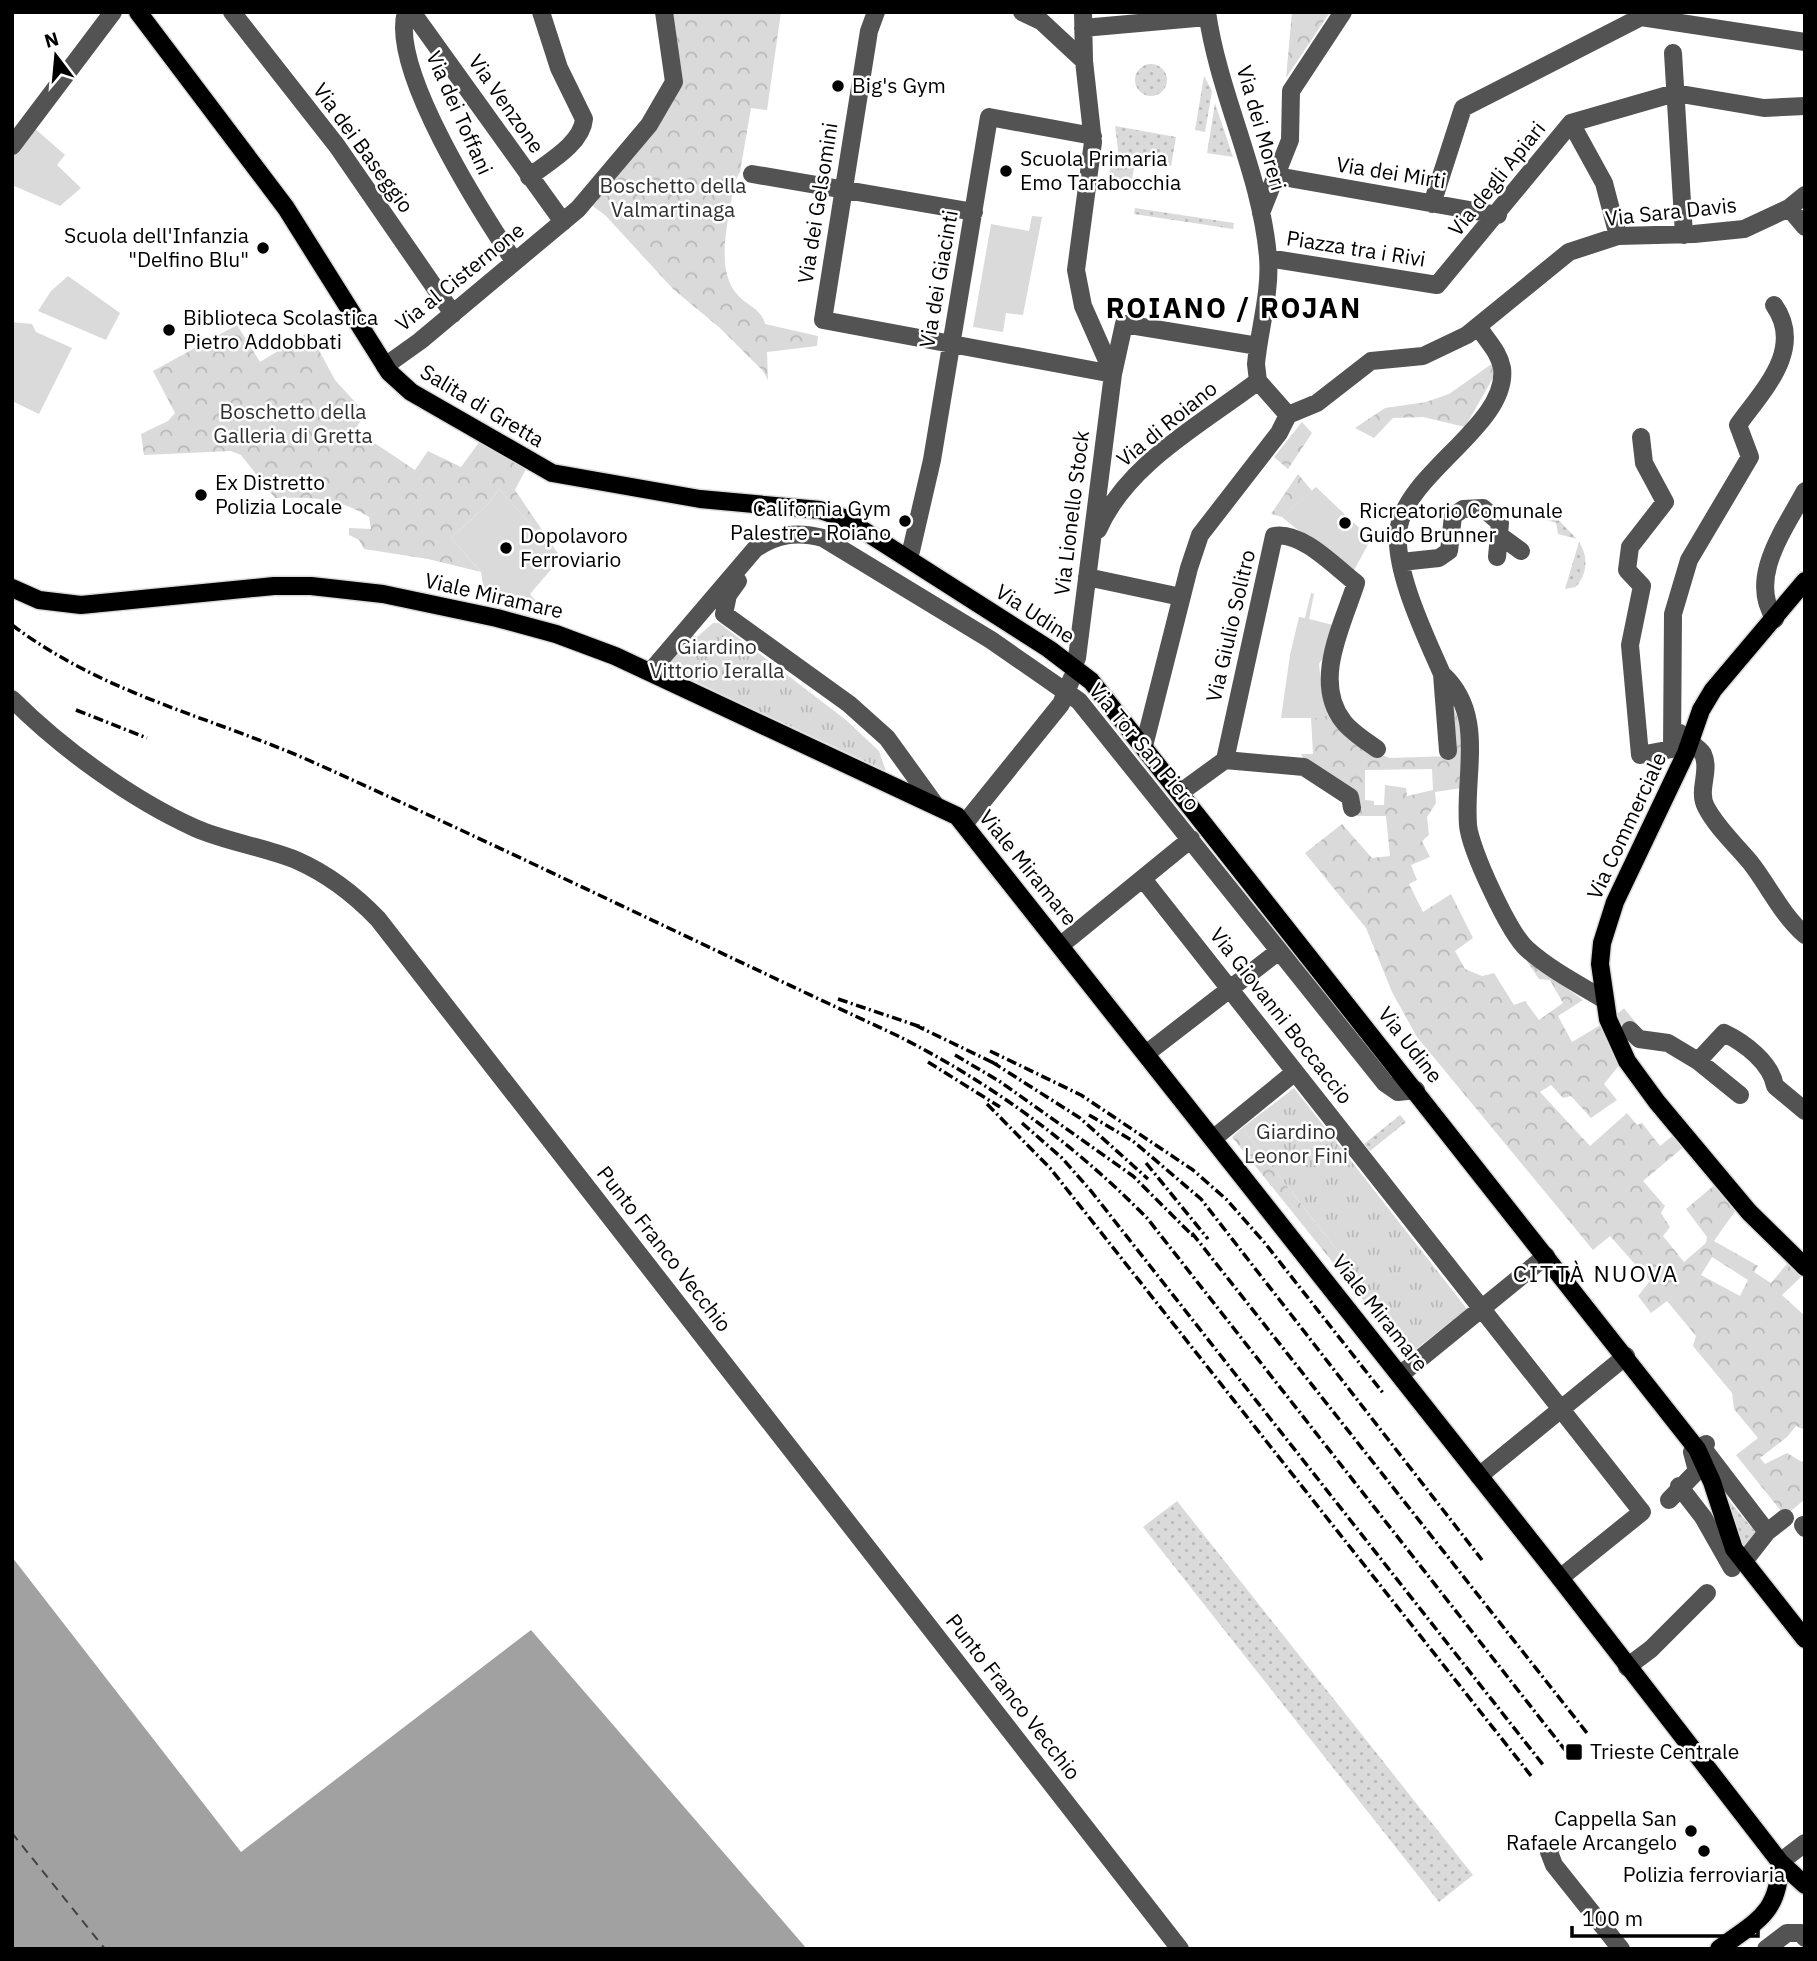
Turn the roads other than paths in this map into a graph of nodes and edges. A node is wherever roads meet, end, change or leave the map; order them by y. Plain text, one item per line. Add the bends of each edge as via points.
1 (113, 12) edge
2 (138, 12) edge
3 (232, 12) edge
4 (406, 12) edge
5 (412, 12) edge
6 (541, 12) edge
7 (664, 12) edge
8 (876, 12) edge
9 (1022, 12) edge
10 (1343, 12) edge
11 (1207, 15) edge
12 (1083, 20) edge
13 (1805, 42) edge
14 (1673, 53) dead end
15 (1084, 61) junction
16 (1675, 93) junction
17 (1805, 106) edge
18 (1571, 123) junction
19 (1093, 136) junction
20 (12, 146) edge
21 (752, 174) dead end
22 (1277, 176) junction
23 (529, 177) junction
24 (843, 190) junction
25 (1805, 195) edge
26 (1432, 204) junction
27 (1789, 208) junction
28 (974, 212) junction
29 (1261, 213) junction
30 (1498, 215) junction
31 (563, 222) junction
32 (1805, 227) edge
33 (1684, 235) junction
34 (1618, 236) junction
35 (1268, 258) junction
36 (514, 261) junction
37 (1437, 285) joint
38 (1774, 305) dead end
39 (453, 314) junction
40 (1478, 326) junction
41 (952, 344) junction
42 (1258, 346) junction
43 (385, 366) junction
44 (1114, 374) junction
45 (1258, 381) junction
46 (1288, 415) junction
47 (1641, 437) dead end
48 (1805, 491) edge
49 (1499, 535) junction
50 (1091, 546) junction
51 (1521, 551) dead end
52 (904, 552) junction
53 (750, 555) junction
54 (1496, 557) dead end
55 (1401, 562) junction
56 (1087, 577) junction
57 (1805, 581) edge
58 (12, 588) edge
59 (1181, 597) junction
60 (1678, 604) junction
61 (1775, 619) junction
62 (1077, 659) dead end
63 (650, 672) junction
64 (1442, 674) junction
65 (1070, 685) junction
66 (12, 699) edge
67 (1689, 743) junction
68 (1144, 746) junction
69 (1377, 749) dead end
70 (1448, 751) dead end
71 (1677, 755) junction
72 (1224, 760) junction
73 (1181, 792) junction
74 (934, 803) junction
75 (1352, 808) dead end
76 (965, 823) junction
77 (1191, 839) junction
78 (1143, 879) junction
79 (1805, 935) edge
80 (1061, 945) junction
81 (1279, 951) junction
82 (1230, 989) junction
83 (1609, 1010) junction
84 (1630, 1030) tunnel mouth
85 (1147, 1053) junction
86 (1698, 1061) junction
87 (1296, 1072) junction
88 (1416, 1090) junction
89 (1740, 1095) dead end
90 (1805, 1111) edge
91 (1214, 1138) junction
92 (1546, 1256) junction
93 (1805, 1267) edge
94 (1482, 1309) junction
95 (1626, 1356) junction
96 (1400, 1375) junction
97 (1561, 1409) junction
98 (1479, 1476) junction
99 (1785, 1518) dead end
100 (1767, 1532) junction
101 (1560, 1578) junction
102 (1706, 1592) dead end
103 (1805, 1639) edge
104 (1628, 1667) junction
105 (1805, 1843) edge
106 (1552, 1848) dead end
107 (1780, 1862) junction
108 (1805, 1885) edge
109 (1794, 1930) edge
110 (1768, 1943) edge
111 (1180, 1949) edge
112 (1621, 1949) edge
113 (1719, 1949) edge
114 (1801, 1949) edge

1 - 20 street
2 - 43 main road, Salita di Gretta via 297,225
3 - 39 street, Via dei Baseggio via 337,146
4 - 36 street, Via dei Toffani via 404,42 425,102 451,161
5 - 23 street, Via Venzone
6 - 23 street via 559,68 584,119 577,138
7 - 31 street, Via al Cisternone via 674,82 631,148
8 - 24 street, Via dei Gelsomini
9 - 15 street via 1041,21
10 - 22 street via 1291,91 1290,140
11 - 12 street
11 - 29 street, Via dei Moreri
12 - 15 street
13 - 26 street via 1641,17 1463,108
14 - 16 street
15 - 19 street
16 - 17 street, Via degli Apiari via 1764,108
16 - 18 street, Via degli Apiari
16 - 33 street
18 - 30 street, Via degli Apiari
18 - 34 street via 1604,183
19 - 28 street, Via dei Giacinti via 989,117
19 - 44 street via 1076,270 1083,306
21 - 24 street
22 - 26 street, Via dei Mirti
22 - 29 street
23 - 31 street, Via Venzone
24 - 28 street
24 - 41 street, Via dei Gelsomini via 822,320
25 - 27 street, Via Sara Davis
26 - 30 street, Via dei Mirti
27 - 32 street
27 - 33 street, Via Sara Davis via 1744,229
28 - 41 street, Via dei Giacinti
29 - 35 street, Via dei Moreri
30 - 37 street, Via degli Apiari
31 - 36 street, Via al Cisternone
33 - 34 street, Via Sara Davis
34 - 40 street, Via Sara Davis via 1569,252
35 - 37 street, Piazza tra i Rivi
35 - 42 street, Piazza tra i Rivi
36 - 39 street, Via al Cisternone
38 - 60 street via 1785,332 1783,361 1738,425 1750,457 1689,560
39 - 43 street, Via al Cisternone
40 - 46 street, Via Sara Davis via 1423,356 1371,361 1317,403
40 - 55 street via 1498,355 1499,389 1483,417 1420,485 1406,507 1399,525
41 - 44 street
41 - 52 street, Via dei Giacinti
42 - 44 street, Via Lionello Stock via 1124,324
42 - 45 street, Piazza tra i Rivi
43 - 52 main road, Salita di Gretta via 411,392 552,472 699,499 820,510 844,518
44 - 50 street, Via Lionello Stock
45 - 46 street
45 - 50 street, Via di Roiano via 1137,474 1111,504
46 - 59 street via 1200,535
47 - 71 street via 1644,463 1665,502 1627,555 1627,570 1642,586 1630,645 1640,755
48 - 61 street via 1765,573 1766,607
49 - 51 street
49 - 54 street
49 - 55 street via 1500,523 1483,508 1464,509 1453,516 1449,551 1439,558
50 - 56 street, Via Lionello Stock
52 - 68 main road, Via Udine via 1068,662 1107,698
53 - 63 street, Via Tor San Piero
53 - 65 street, Via Tor San Piero via 772,539 792,534 822,538 900,576 991,640
53 - 74 street, Viale Miramare via 748,566 728,595 724,614 877,730 908,764
55 - 64 street
56 - 59 street
56 - 62 street, Via Lionello Stock
57 - 61 main road, Via Commerciale
58 - 63 main road, Viale Miramare via 39,600 80,605 274,586 344,588 531,626
59 - 68 street
60 - 67 street via 1682,687 1678,727 1681,738
60 - 71 street via 1671,628
61 - 67 main road, Via Commerciale via 1713,690
63 - 74 main road, Viale Miramare
64 - 70 street
64 - 83 street via 1454,685 1468,718 1468,824 1472,845 1489,881 1526,948
65 - 76 street via 1061,704
65 - 77 street, Via Tor San Piero
66 - 111 street, Punto Franco Vecchio via 80,757 153,804 195,827 296,860 341,885 378,919
67 - 71 main road, Via Commerciale
67 - 79 street via 1702,753 1706,764 1705,806
68 - 73 main road, Via Udine
69 - 72 street, Via Giulio Solitro via 1338,714 1328,678 1356,583 1306,545 1283,535 1274,536
71 - 83 main road, Via Commerciale via 1607,923 1600,964
72 - 73 street
72 - 75 street via 1304,767 1350,797
73 - 88 main road, Via Udine
74 - 76 main road, Viale Miramare
76 - 80 main road, Viale Miramare
77 - 78 street
77 - 81 street, Via Tor San Piero
78 - 80 street
78 - 82 street, Via Giovanni Boccaccio
80 - 85 main road, Viale Miramare
81 - 82 street
81 - 88 street, Via Tor San Piero via 1389,1086 1405,1093
82 - 85 street
82 - 87 street, Via Giovanni Boccaccio
83 - 93 main road, Via Commerciale via 1627,1060 1657,1102 1749,1212
84 - 86 street via 1639,1039 1679,1047
85 - 91 main road, Viale Miramare
86 - 89 street
86 - 90 street via 1724,1033 1758,1058 1773,1075 1775,1086
87 - 91 street
87 - 94 street, Via Giovanni Boccaccio
88 - 92 main road, Via Udine
91 - 96 main road, Viale Miramare
92 - 94 street
92 - 95 main road, Via Udine
94 - 96 street
94 - 97 street, Via Giovanni Boccaccio
95 - 97 street
95 - 103 main road, Via Udine via 1697,1449 1734,1549
96 - 98 main road, Viale Miramare
97 - 98 street
97 - 101 street, Via Giovanni Boccaccio via 1642,1512
98 - 101 main road, Viale Miramare
99 - 100 street
100 - 100 street via 1702,1447 1699,1448 1697,1471 1674,1493 1736,1564
101 - 104 main road, Viale Miramare
102 - 104 street
104 - 107 main road, Viale Miramare
105 - 107 street
106 - 112 street via 1549,1852 1555,1865
107 - 108 main road, Viale Miramare
107 - 113 main road via 1778,1887 1769,1908
109 - 110 street
109 - 114 street

